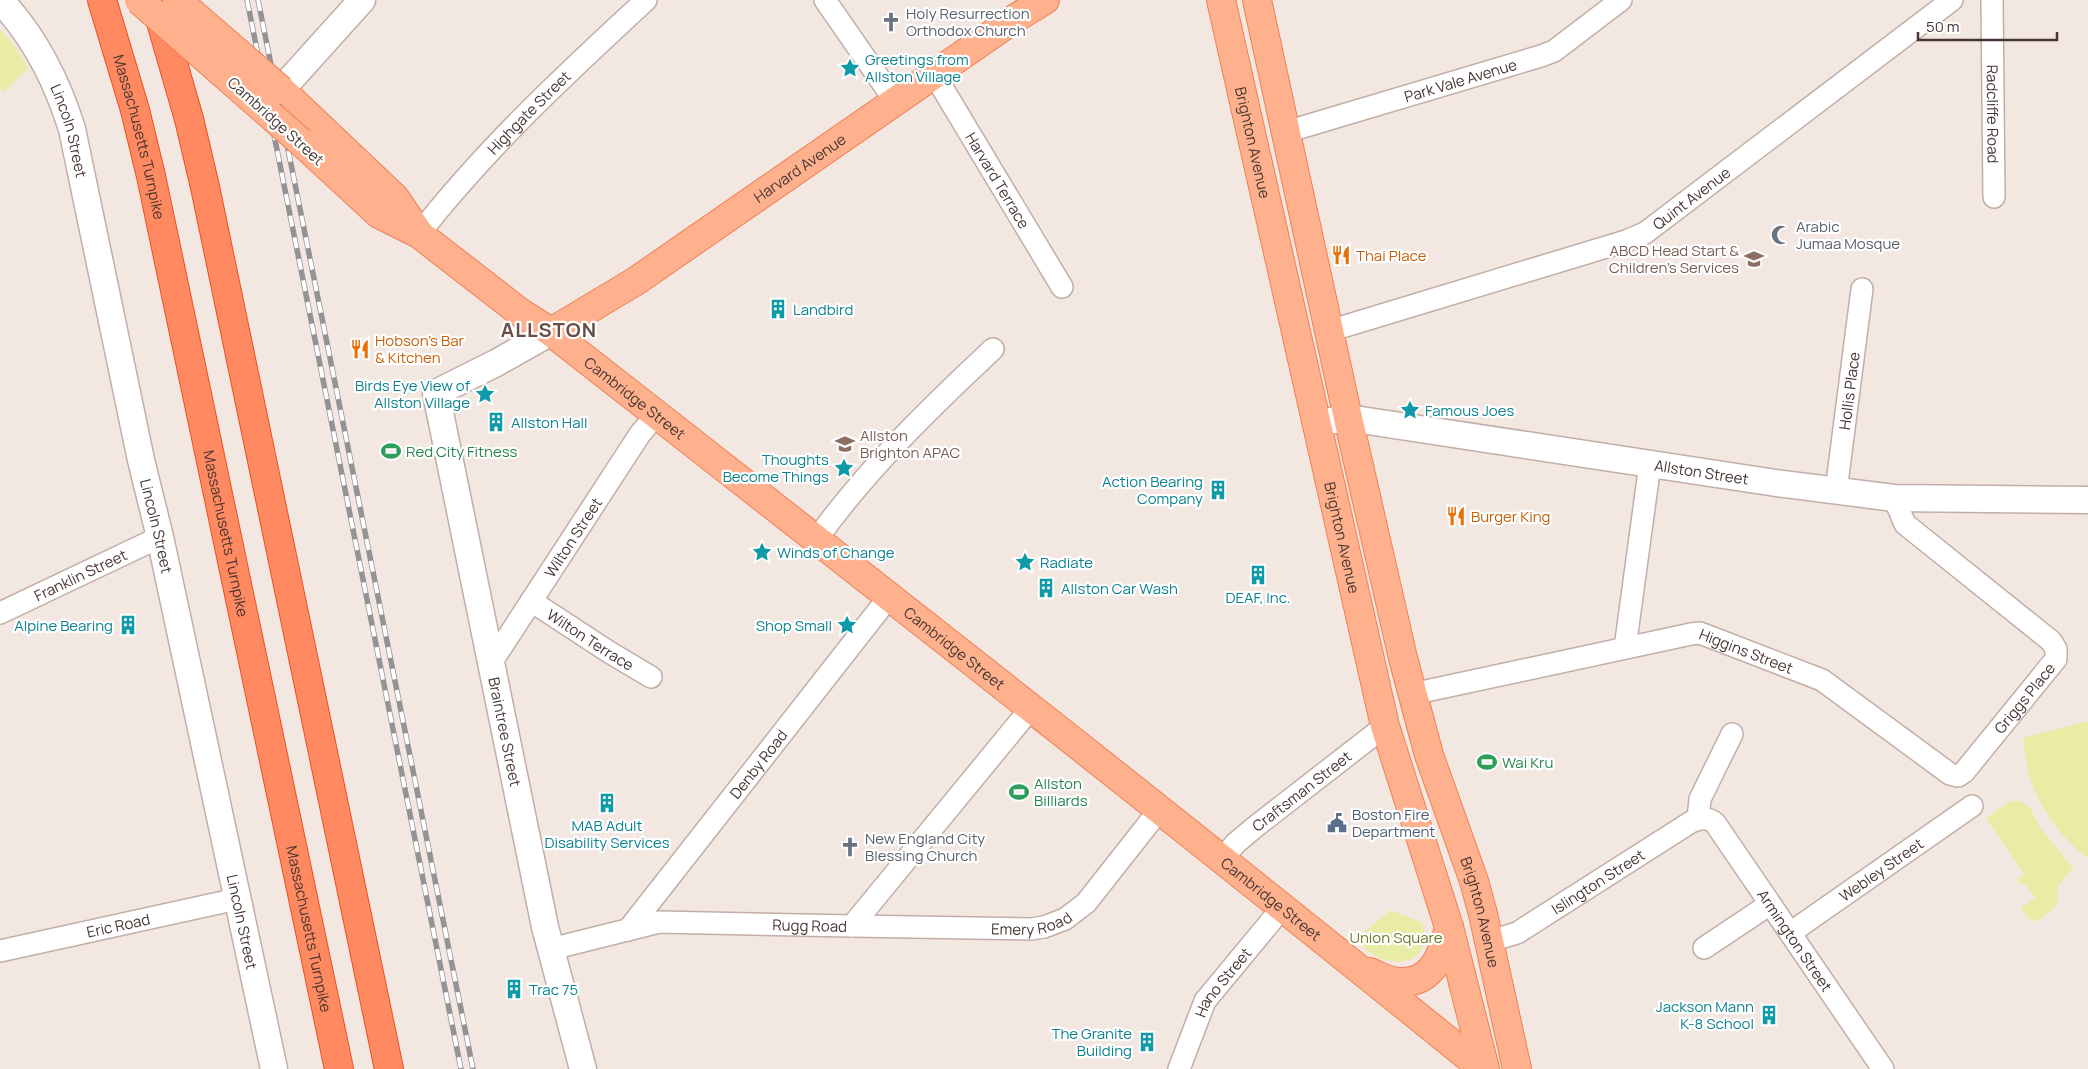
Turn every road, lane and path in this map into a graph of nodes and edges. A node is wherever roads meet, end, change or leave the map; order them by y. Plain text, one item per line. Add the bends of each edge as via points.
1 (0, 0) edge
2 (102, 0) edge
3 (139, 0) edge
4 (154, 0) edge
5 (177, 0) edge
6 (362, 0) edge
7 (646, 0) edge
8 (825, 0) edge
9 (1045, 0) edge
10 (1221, 0) edge
11 (1257, 0) edge
12 (1621, 0) edge
13 (1952, 0) edge
14 (1992, 0) edge
15 (934, 74) junction
16 (288, 90) junction
17 (895, 101) junction
18 (1286, 132) junction
19 (1994, 197) dead end
20 (419, 234) junction
21 (1062, 287) dead end
22 (1862, 289) dead end
23 (1329, 331) junction
24 (551, 332) junction
25 (993, 349) dead end
26 (657, 414) junction
27 (1348, 418) junction
28 (1317, 423) junction
29 (1650, 464) junction
30 (1836, 491) junction
31 (1894, 498) junction
32 (2088, 500) edge
33 (160, 537) junction
34 (816, 540) junction
35 (889, 597) junction
36 (531, 601) junction
37 (0, 613) edge
38 (1625, 648) junction
39 (491, 663) junction
40 (651, 677) dead end
41 (1835, 689) joint
42 (1412, 694) junction
43 (1031, 708) junction
44 (1385, 726) junction
45 (1732, 734) dead end
46 (1972, 806) dead end
47 (1160, 809) junction
48 (1701, 818) junction
49 (1222, 859) junction
50 (237, 898) junction
51 (1770, 904) junction
52 (1282, 908) junction
53 (852, 926) junction
54 (1449, 927) junction
55 (628, 930) junction
56 (1790, 932) junction
57 (1490, 941) junction
58 (1704, 948) dead end
59 (551, 950) junction
60 (0, 951) edge
61 (1360, 968) junction
62 (274, 1069) edge
63 (339, 1069) edge
64 (388, 1069) edge
65 (583, 1069) edge
66 (1179, 1069) edge
67 (1484, 1069) edge
68 (1517, 1069) edge
69 (1883, 1069) edge

1 - 33 street, Lincoln Street via 16,17 43,57 70,123
2 - 63 highway, Massachusetts Turnpike via 151,176
3 - 20 main road, Cambridge Street, bridge via 379,214
4 - 64 highway via 205,187
5 - 16 main road, Cambridge Street, bridge
6 - 16 street
7 - 20 street, Highgate Street via 558,81
8 - 17 street
9 - 15 main road, Harvard Avenue
10 - 28 main road, Brighton Avenue
11 - 18 main road, Brighton Avenue
12 - 18 street, Park Vale Avenue via 1554,51
13 - 23 street, Quint Avenue via 1645,233
14 - 19 street, Radcliffe Road
15 - 17 main road, Harvard Avenue
15 - 21 street, Harvard Terrace
16 - 20 main road, Cambridge Street via 395,198
17 - 24 main road, Harvard Avenue via 636,281
18 - 23 main road, Brighton Avenue
20 - 24 main road, Cambridge Street via 521,313
22 - 30 street, Hollis Place
23 - 27 main road, Brighton Avenue
24 - 26 main road, Cambridge Street
24 - 39 street, Braintree Street via 436,393
25 - 34 street via 910,427
26 - 34 main road, Cambridge Street
26 - 36 street, Wilton Street via 640,434
27 - 28 street, Allston Street
27 - 29 street, Allston Street
27 - 42 main road, Brighton Avenue
28 - 44 main road, Brighton Avenue
29 - 30 street, Allston Street
29 - 38 street
30 - 31 street, Allston Street
31 - 32 street, Allston Street
31 - 41 street, Griggs Place via 1905,524 2051,641 2056,649 2056,659 1958,776 1950,774
33 - 37 street, Franklin Street
33 - 50 street, Lincoln Street
34 - 35 main road, Cambridge Street
35 - 43 main road, Cambridge Street
35 - 55 street, Denby Road
36 - 39 street, Wilton Street
36 - 40 street, Wilton Terrace
38 - 41 street, Higgins Street via 1700,633 1822,680
38 - 42 street, Higgins Street
39 - 59 street, Braintree Street
42 - 57 main road, Brighton Avenue via 1439,786 1474,881
43 - 47 main road, Cambridge Street
43 - 53 street, Rugg Road
44 - 49 street, Craftsman Street via 1255,827
44 - 54 main road, Brighton Avenue
45 - 48 street via 1700,799
46 - 56 street, Webley Street
47 - 49 main road, Cambridge Street
47 - 53 street, Emery Road via 1086,903 1065,919 1044,927
48 - 51 street, Armington Street via 1715,823
48 - 57 street, Islington Street via 1518,933
49 - 52 main road, Cambridge Street
50 - 60 street, Eric Road
50 - 62 street, Lincoln Street
51 - 56 street, Armington Street
51 - 58 street
52 - 61 main road, Cambridge Street
52 - 66 street, Hano Street via 1205,1001
53 - 55 street, Rugg Road via 659,922
54 - 61 main road via 1438,963 1414,980 1392,981
54 - 67 main road, Brighton Avenue
55 - 59 street, Rugg Road
56 - 69 street, Armington Street
57 - 68 main road, Brighton Avenue
59 - 65 street, Braintree Street
61 - 67 main road, Cambridge Street

